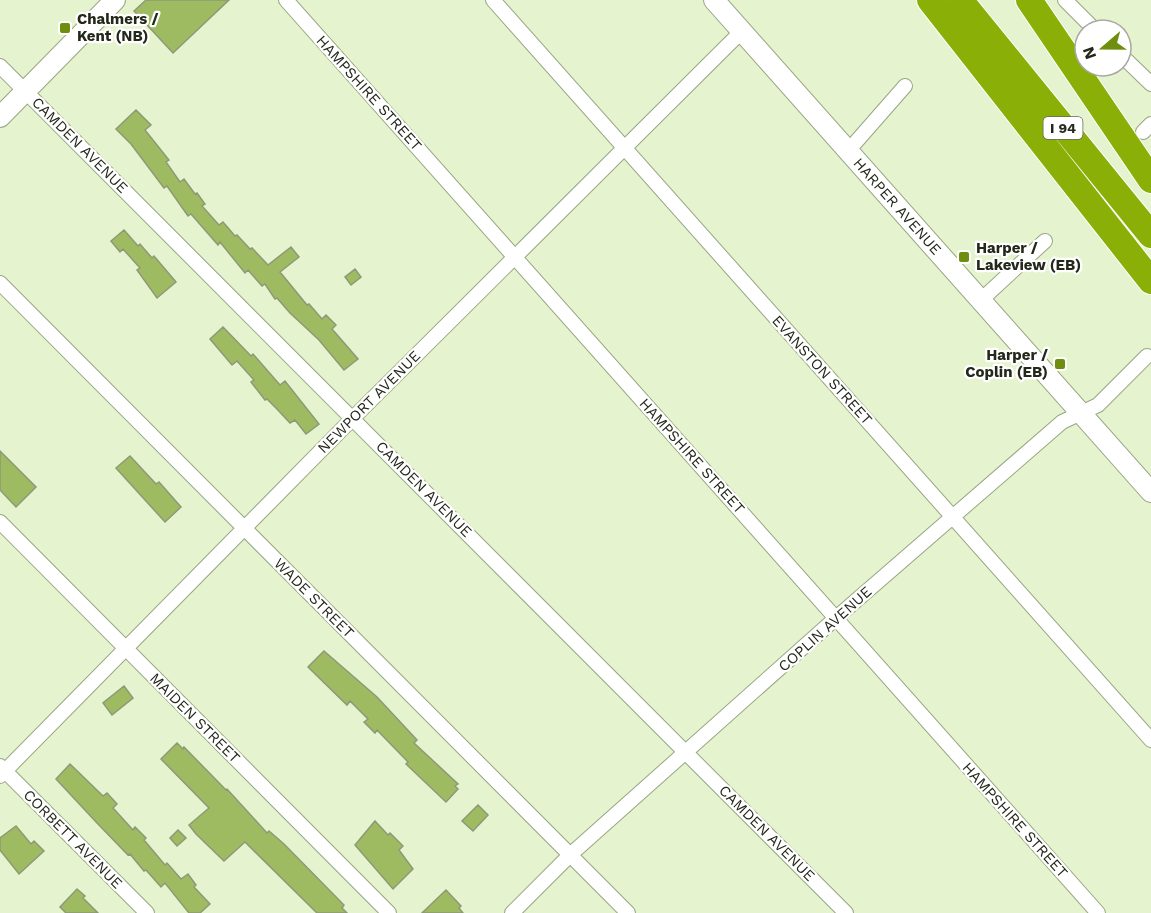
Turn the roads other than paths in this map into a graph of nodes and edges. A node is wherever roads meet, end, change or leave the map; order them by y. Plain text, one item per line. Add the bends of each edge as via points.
1 (115, 0) edge
2 (286, 0) edge
3 (493, 0) edge
4 (714, 0) edge
5 (930, 0) edge
6 (960, 0) edge
7 (1029, 0) edge
8 (1065, 0) edge
9 (1083, 18) edge
10 (742, 32) junction
11 (0, 66) edge
12 (1133, 67) edge
13 (1151, 84) edge
14 (905, 86) dead end
15 (26, 91) junction
16 (0, 117) edge
17 (624, 147) junction
18 (848, 151) junction
19 (1151, 180) edge
20 (1151, 235) edge
21 (1045, 241) dead end
22 (515, 256) junction
23 (1151, 281) edge
24 (0, 283) edge
25 (981, 300) junction
26 (1147, 356) dead end
27 (1081, 413) junction
28 (353, 418) junction
29 (1151, 492) edge
30 (953, 517) junction
31 (0, 522) edge
32 (245, 528) junction
33 (836, 618) junction
34 (126, 648) junction
35 (1151, 740) edge
36 (686, 753) junction
37 (2, 771) edge
38 (570, 855) junction
39 (147, 913) edge
40 (389, 913) edge
41 (512, 913) edge
42 (628, 913) edge
43 (846, 913) edge
44 (1098, 913) edge

1 - 15 main road
2 - 22 street, HAMPSHIRE STREET
3 - 17 street, EVANSTON STREET
4 - 10 main road, HARPER AVENUE
5 - 23 highway, I 94
6 - 20 highway, I 94
7 - 19 highway
8 - 9 street
10 - 17 street, NEWPORT AVENUE
10 - 18 main road, HARPER AVENUE
11 - 15 street, CAMDEN AVENUE
12 - 13 street
14 - 18 street
15 - 16 main road
15 - 28 street, CAMDEN AVENUE
17 - 22 street, NEWPORT AVENUE
17 - 30 street, EVANSTON STREET
18 - 25 main road, HARPER AVENUE
21 - 25 street
22 - 28 street, NEWPORT AVENUE
22 - 33 street, HAMPSHIRE STREET
24 - 32 street, WADE STREET
25 - 27 main road, HARPER AVENUE
26 - 27 street, COPLIN AVENUE via 1098,405
27 - 29 main road, HARPER AVENUE
27 - 30 street, COPLIN AVENUE via 1062,422
28 - 32 street, NEWPORT AVENUE
28 - 36 street, CAMDEN AVENUE
30 - 33 street, COPLIN AVENUE
30 - 35 street, EVANSTON STREET
31 - 34 street, MAIDEN STREET
32 - 34 street, NEWPORT AVENUE
32 - 38 street, WADE STREET
33 - 36 street, COPLIN AVENUE
33 - 44 street, HAMPSHIRE STREET
34 - 37 street, NEWPORT AVENUE
34 - 40 street, MAIDEN STREET
36 - 38 street, COPLIN AVENUE
36 - 43 street, CAMDEN AVENUE
37 - 39 street, CORBETT AVENUE
38 - 41 street, COPLIN AVENUE
38 - 42 street, WADE STREET

